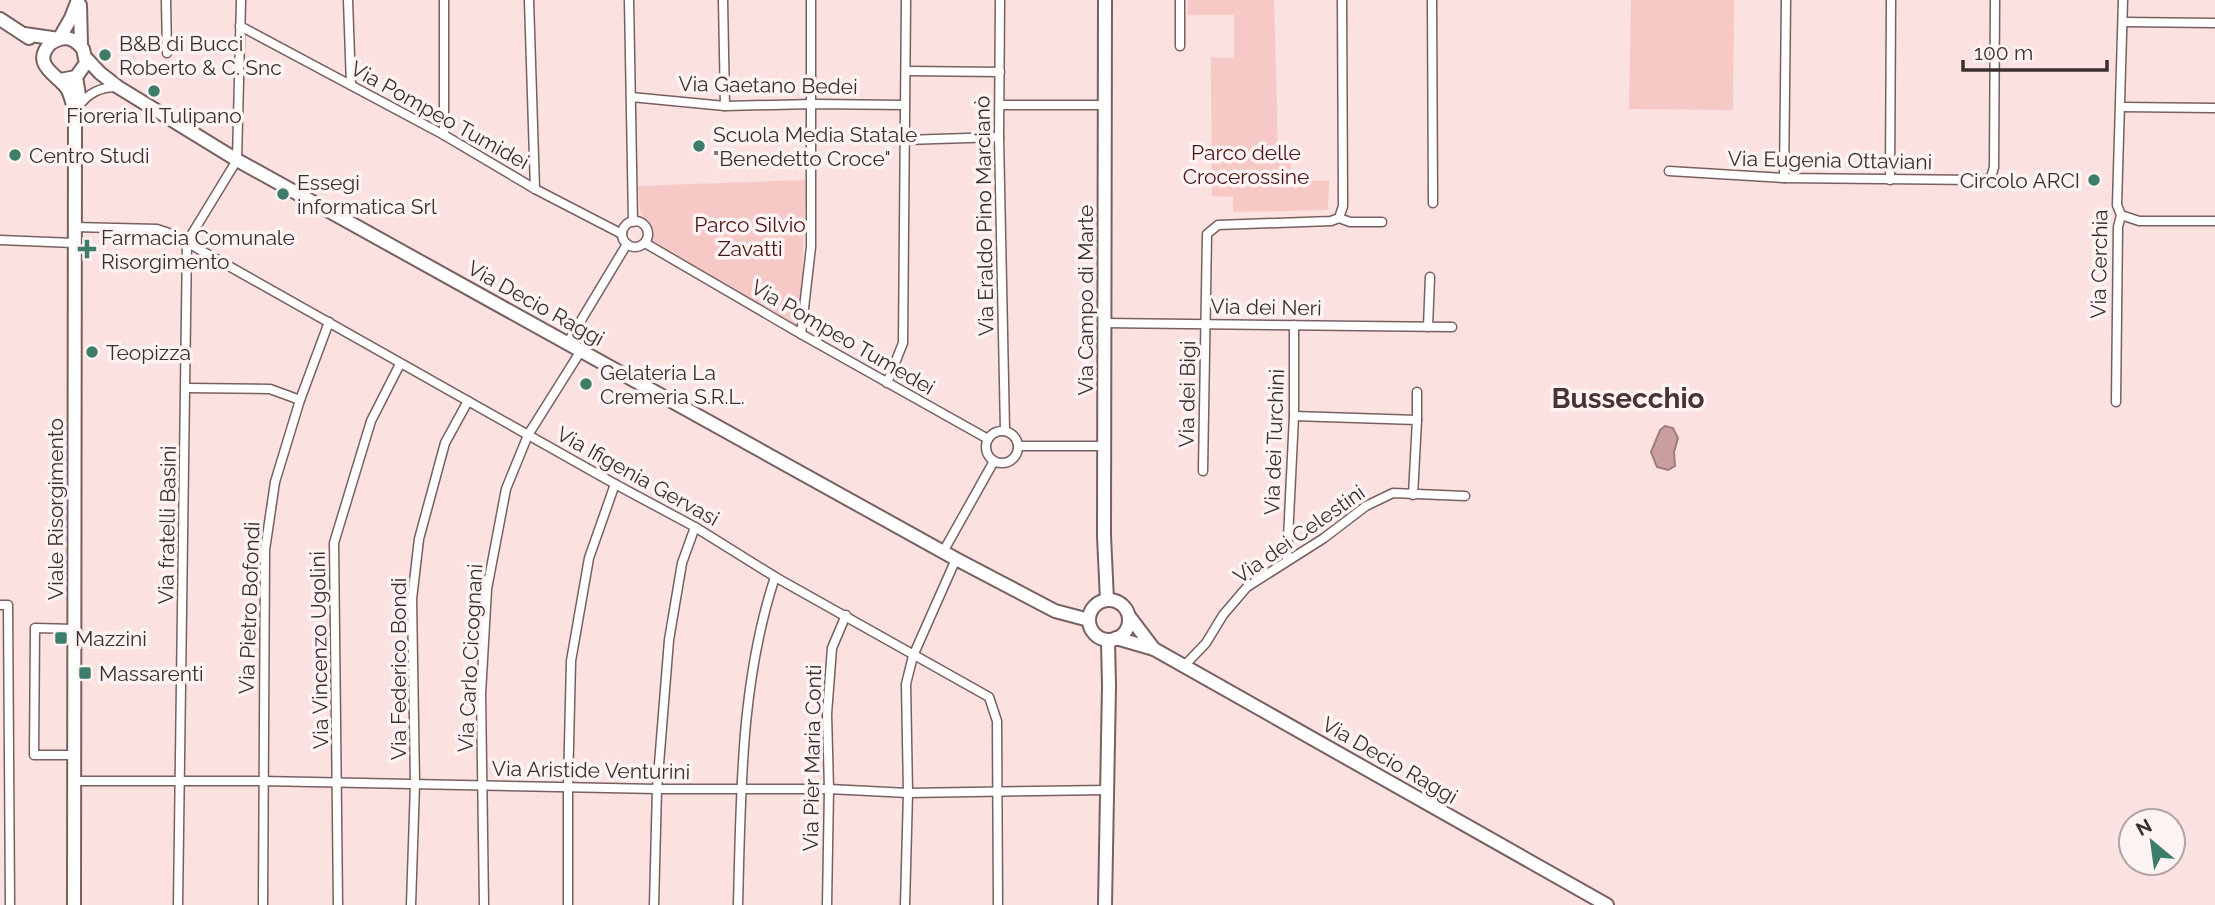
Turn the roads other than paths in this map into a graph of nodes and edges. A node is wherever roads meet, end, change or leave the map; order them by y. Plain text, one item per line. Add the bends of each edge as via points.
1 (79, 0) edge
2 (166, 0) edge
3 (241, 0) edge
4 (348, 0) edge
5 (444, 0) edge
6 (529, 0) edge
7 (629, 0) edge
8 (723, 0) edge
9 (811, 0) edge
10 (906, 0) edge
11 (1000, 0) edge
12 (1105, 0) edge
13 (1180, 0) edge
14 (1342, 0) edge
15 (1432, 0) edge
16 (1786, 0) edge
17 (1891, 0) edge
18 (1996, 0) edge
19 (2123, 0) edge
20 (0, 19) edge
21 (2123, 22) junction
22 (2215, 23) edge
23 (240, 26) junction
24 (24, 34) junction
25 (60, 39) junction
26 (1180, 46) dead end
27 (84, 52) junction
28 (167, 53) dead end
29 (44, 61) junction
30 (906, 71) junction
31 (1000, 72) junction
32 (78, 75) junction
33 (60, 80) junction
34 (351, 85) junction
35 (118, 87) junction
36 (631, 97) junction
37 (813, 104) junction
38 (904, 105) junction
39 (1000, 105) junction
40 (1104, 105) junction
41 (725, 106) junction
42 (2121, 107) junction
43 (2215, 108) edge
44 (75, 113) junction
45 (444, 135) junction
46 (999, 137) junction
47 (905, 139) junction
48 (237, 160) junction
49 (1669, 171) dead end
50 (1784, 178) junction
51 (1890, 180) junction
52 (535, 189) junction
53 (1433, 203) dead end
54 (2121, 215) junction
55 (1339, 218) junction
56 (2215, 221) edge
57 (633, 222) junction
58 (1382, 222) dead end
59 (74, 227) junction
60 (622, 234) junction
61 (0, 240) edge
62 (187, 242) junction
63 (74, 243) junction
64 (645, 243) junction
65 (626, 244) junction
66 (1430, 277) dead end
67 (329, 322) junction
68 (1104, 323) junction
69 (1206, 324) junction
70 (1294, 325) junction
71 (1428, 327) junction
72 (1452, 327) dead end
73 (801, 334) junction
74 (568, 342) junction
75 (582, 349) junction
76 (400, 364) junction
77 (887, 383) junction
78 (187, 388) junction
79 (1417, 392) dead end
80 (300, 400) junction
81 (468, 401) junction
82 (2116, 402) dead end
83 (1294, 416) junction
84 (1417, 420) junction
85 (1006, 431) junction
86 (528, 435) junction
87 (988, 439) junction
88 (1018, 446) junction
89 (1104, 446) junction
90 (994, 461) junction
91 (1203, 471) dead end
92 (615, 484) junction
93 (1413, 495) junction
94 (1465, 496) dead end
95 (695, 527) junction
96 (943, 552) junction
97 (956, 559) junction
98 (1287, 559) junction
99 (775, 577) junction
100 (1107, 600) junction
101 (0, 605) edge
102 (846, 615) junction
103 (1128, 616) junction
104 (1089, 620) junction
105 (75, 629) junction
106 (1112, 639) junction
107 (1154, 649) junction
108 (913, 656) junction
109 (1184, 666) junction
110 (75, 755) junction
111 (76, 781) junction
112 (180, 782) junction
113 (262, 782) junction
114 (339, 783) junction
115 (415, 784) junction
116 (481, 786) junction
117 (568, 787) junction
118 (741, 788) junction
119 (657, 789) junction
120 (829, 789) junction
121 (1106, 790) junction
122 (996, 792) junction
123 (908, 793) junction
124 (5, 866) edge
125 (10, 905) edge
126 (74, 905) edge
127 (178, 905) edge
128 (263, 905) edge
129 (338, 905) edge
130 (411, 905) edge
131 (484, 905) edge
132 (568, 905) edge
133 (654, 905) edge
134 (738, 905) edge
135 (827, 905) edge
136 (905, 905) edge
137 (998, 905) edge
138 (1105, 905) edge
139 (1607, 905) edge

1 - 25 main road
1 - 27 main road
2 - 28 street
3 - 23 street
4 - 34 street
5 - 45 street
6 - 52 street
7 - 36 street
8 - 41 street
9 - 37 street
10 - 30 street
11 - 31 street, Via Eraldo Pino Marcianò
12 - 40 main road, Via Campo di Marte
13 - 26 street
14 - 55 street via 1343,206
15 - 53 street
16 - 50 street
17 - 51 street
18 - 51 street, Via Eugenia Ottaviani via 1991,178
19 - 21 street, Via Cerchia
20 - 24 main road, Via Decio Raggi
21 - 22 street
21 - 42 street, Via Cerchia
23 - 34 street, Via Pompeo Tumidei
23 - 48 street
24 - 25 main road, Via Decio Raggi
24 - 29 main road, Via Decio Raggi
25 - 27 main road, Via Decio Raggi via 73,40
25 - 29 main road via 48,48
27 - 32 main road
27 - 35 main road, Via Decio Raggi
29 - 33 main road, Via Decio Raggi via 49,73
30 - 31 street
30 - 38 street
31 - 39 street, Via Eraldo Pino Marcianò
32 - 33 main road
32 - 35 main road, Via Decio Raggi
32 - 44 main road, Viale Risorgimento
33 - 44 main road, Viale Risorgimento
34 - 45 street, Via Pompeo Tumidei
35 - 44 street via 93,92
35 - 48 main road, Via Decio Raggi
36 - 41 street, Via Gaetano Bedei
36 - 57 street
37 - 38 street, Via Gaetano Bedei
37 - 41 street, Via Gaetano Bedei
37 - 73 street via 811,247
38 - 47 street
39 - 40 street
39 - 46 street, Via Eraldo Pino Marcianò
40 - 68 main road, Via Campo di Marte
42 - 43 street
42 - 54 street, Via Cerchia via 2117,205
44 - 59 main road, Viale Risorgimento
45 - 52 street, Via Pompeo Tumidei
46 - 47 street
46 - 85 street, Via Eraldo Pino Marcianò
47 - 77 street via 903,343
48 - 62 street
48 - 74 main road, Via Decio Raggi
49 - 50 street, Via Eugenia Ottaviani
50 - 51 street, Via Eugenia Ottaviani
52 - 60 street, Via Pompeo Tumidei
54 - 56 street via 2139,220
54 - 82 street, Via Cerchia
55 - 58 street
55 - 69 street, Via dei Bigi via 1218,225 1207,234
57 - 60 street
57 - 64 street via 645,226
59 - 62 street, Via Ifigenia Gervasi via 157,229
59 - 63 main road, Viale Risorgimento
60 - 65 street
61 - 63 street
62 - 67 street, Via Ifigenia Gervasi
62 - 78 street, Via fratelli Basini
63 - 105 main road, Viale Risorgimento
64 - 65 street
64 - 73 street, Via Pompeo Tumedei
65 - 74 street
66 - 71 street
67 - 76 street, Via Ifigenia Gervasi
67 - 80 street, Via Pietro Bofondi
68 - 69 street, Via dei Neri
68 - 89 main road, Via Campo di Marte
69 - 70 street, Via dei Neri
69 - 91 street, Via dei Bigi
70 - 71 street, Via dei Neri
70 - 83 street, Via dei Turchini
71 - 72 street, Via dei Neri
73 - 77 street, Via Pompeo Tumedei
74 - 75 main road, Via Decio Raggi
75 - 86 street, Via Carlo Cicognani
75 - 96 main road, Via Decio Raggi
76 - 81 street, Via Ifigenia Gervasi
76 - 114 street, Via Vincenzo Ugolini via 371,421 334,542
77 - 87 street, Via Pompeo Tumedei
78 - 80 street via 270,389
78 - 112 street, Via fratelli Basini
79 - 84 street
80 - 113 street, Via Pietro Bofondi via 275,482 265,550
81 - 86 street, Via Ifigenia Gervasi
81 - 115 street, Via Federico Bondi via 445,443 419,539 412,599
83 - 84 street
83 - 98 street, Via dei Turchini
84 - 93 street
85 - 87 street via 995,432
85 - 88 street via 1015,436
86 - 92 street, Via Ifigenia Gervasi
86 - 116 street, Via Carlo Cicognani via 506,489 487,589
87 - 90 street via 986,449
88 - 89 street
88 - 90 street via 1009,462
89 - 100 main road, Via Campo di Marte
90 - 96 street
92 - 95 street, Via Ifigenia Gervasi
92 - 117 street via 589,558 571,661
93 - 94 street, Via dei Celestini
93 - 98 street, Via dei Celestini via 1393,493 1366,506
95 - 99 street, Via Ifigenia Gervasi
95 - 119 street via 682,563 669,640
96 - 97 main road, Via Decio Raggi
97 - 104 main road, Via Decio Raggi via 1055,611
97 - 108 street
98 - 109 street, Via dei Celestini via 1247,587
99 - 102 street, Via Ifigenia Gervasi
99 - 118 street via 754,653
100 - 103 main road via 1123,606
100 - 104 main road via 1093,609
101 - 124 street via 8,605
102 - 108 street, Via Ifigenia Gervasi
102 - 120 street, Via Pier Maria Conti via 832,649 827,715
103 - 106 main road via 1125,632
103 - 107 main road, Via Decio Raggi
104 - 106 main road via 1093,631
105 - 110 main road, Viale Risorgimento
105 - 110 street via 35,628 34,755
106 - 107 main road, Via Decio Raggi
106 - 121 main road
107 - 109 main road, Via Decio Raggi
108 - 122 street, Via Ifigenia Gervasi via 989,696 997,721
108 - 123 street via 906,684
109 - 139 main road, Via Decio Raggi
110 - 111 main road, Viale Risorgimento
111 - 112 street, Via Aristide Venturini
111 - 126 main road, Viale Risorgimento
112 - 113 street, Via Aristide Venturini
112 - 127 street, Via fratelli Basini
113 - 114 street, Via Aristide Venturini
113 - 128 street, Via Pietro Bofondi
114 - 115 street, Via Aristide Venturini
114 - 129 street, Via Vincenzo Ugolini
115 - 116 street, Via Aristide Venturini
115 - 130 street, Via Federico Bondi
116 - 117 street, Via Aristide Venturini
116 - 131 street, Via Carlo Cicognani
117 - 119 street, Via Aristide Venturini
117 - 132 street
118 - 119 street, Via Aristide Venturini
118 - 120 street, Via Aristide Venturini
118 - 134 street
119 - 133 street
120 - 123 street, Via Aristide Venturini
120 - 135 street, Via Pier Maria Conti
121 - 122 street, Via Aristide Venturini
121 - 138 main road
122 - 123 street, Via Aristide Venturini
122 - 137 street, Via Ifigenia Gervasi
123 - 136 street
124 - 125 street

